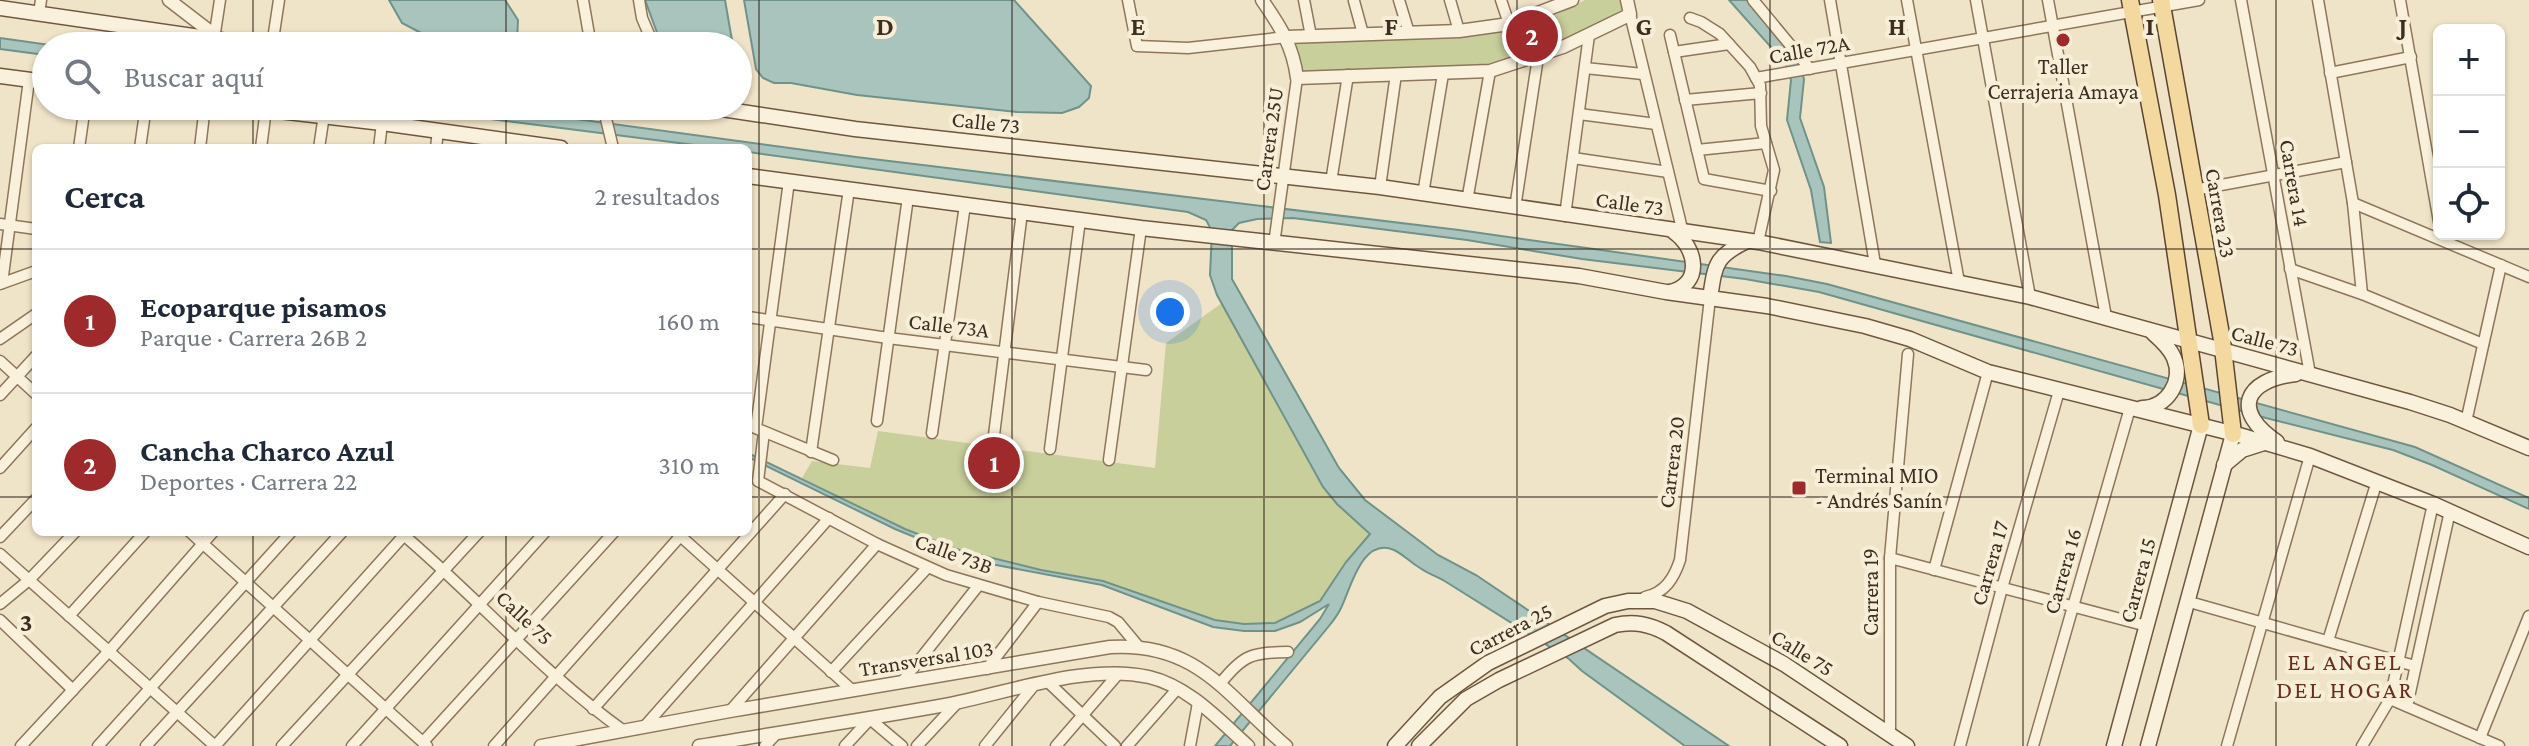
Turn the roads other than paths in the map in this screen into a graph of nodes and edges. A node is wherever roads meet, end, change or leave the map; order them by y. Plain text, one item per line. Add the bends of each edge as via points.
1 (169, 0) edge
2 (220, 0) edge
3 (279, 0) edge
4 (583, 0) edge
5 (639, 0) edge
6 (1128, 0) edge
7 (1262, 0) edge
8 (1304, 0) edge
9 (1399, 0) edge
10 (1450, 0) edge
11 (1501, 0) edge
12 (1572, 0) edge
13 (1627, 0) edge
14 (1753, 0) edge
15 (1830, 0) edge
16 (1907, 0) edge
17 (1976, 0) edge
18 (2048, 0) edge
19 (2199, 0) edge
20 (2241, 0) edge
21 (2318, 0) edge
22 (2400, 0) edge
23 (1354, 1) edge
24 (2162, 3) edge
25 (1551, 4) edge
26 (40, 6) edge
27 (2132, 6) edge
28 (0, 8) edge
29 (1630, 14) junction
30 (1690, 18) dead end
31 (1509, 24) junction
32 (2053, 26) junction
33 (1459, 31) junction
34 (162, 32) edge
35 (209, 32) edge
36 (216, 32) edge
37 (274, 32) edge
38 (589, 32) edge
39 (648, 32) edge
40 (1409, 33) junction
41 (1363, 34) junction
42 (1589, 35) junction
43 (1670, 35) dead end
44 (1311, 36) junction
45 (1287, 37) junction
46 (1982, 39) junction
47 (1729, 44) junction
48 (1916, 51) junction
49 (1674, 52) junction
50 (1538, 57) junction
51 (2411, 57) junction
52 (1841, 64) junction
53 (1585, 68) junction
54 (1808, 70) junction
55 (1490, 71) junction
56 (2330, 73) junction
57 (1396, 74) junction
58 (1443, 74) junction
59 (1643, 74) junction
60 (1348, 75) junction
61 (0, 76) edge
62 (1297, 78) junction
63 (1756, 78) junction
64 (29, 80) junction
65 (32, 80) edge
66 (1761, 93) junction
67 (1685, 100) junction
68 (752, 114) edge
69 (1579, 114) junction
70 (83, 120) edge
71 (144, 120) edge
72 (203, 120) edge
73 (265, 120) edge
74 (323, 120) edge
75 (360, 120) edge
76 (606, 120) edge
77 (382, 123) junction
78 (1656, 124) junction
79 (438, 130) junction
80 (1766, 143) junction
81 (80, 144) edge
82 (141, 144) edge
83 (200, 144) edge
84 (262, 144) edge
85 (320, 144) edge
86 (379, 144) edge
87 (436, 144) edge
88 (499, 144) edge
89 (612, 144) edge
90 (1697, 150) junction
91 (1573, 158) junction
92 (2346, 162) junction
93 (1668, 172) junction
94 (2273, 174) junction
95 (752, 176) edge
96 (789, 181) junction
97 (1282, 181) junction
98 (1331, 182) junction
99 (1380, 187) junction
100 (2433, 187) edge
101 (849, 189) junction
102 (2194, 190) junction
103 (1771, 191) junction
104 (1423, 194) junction
105 (908, 197) junction
106 (1467, 201) junction
107 (2353, 203) junction
108 (965, 205) junction
109 (1515, 208) junction
110 (1022, 212) junction
111 (1565, 216) junction
112 (1080, 220) junction
113 (5, 225) edge
114 (32, 228) edge
115 (1141, 228) junction
116 (2433, 234) edge
117 (1680, 235) junction
118 (1274, 237) junction
119 (2446, 240) edge
120 (1752, 242) junction
121 (1875, 264) junction
122 (2501, 265) junction
123 (2290, 269) junction
124 (32, 272) edge
125 (2529, 277) edge
126 (1959, 282) junction
127 (1, 283) edge
128 (1666, 292) junction
129 (2362, 294) junction
130 (2030, 297) junction
131 (1710, 298) junction
132 (32, 317) edge
133 (2106, 317) junction
134 (752, 318) edge
135 (770, 320) junction
136 (829, 330) junction
137 (2150, 331) junction
138 (888, 338) junction
139 (0, 339) edge
140 (2483, 344) junction
141 (945, 345) junction
142 (2191, 347) junction
143 (1006, 352) junction
144 (1908, 354) dead end
145 (2224, 356) junction
146 (32, 360) edge
147 (0, 361) edge
148 (1062, 361) junction
149 (1121, 368) junction
150 (1146, 370) dead end
151 (1988, 372) junction
152 (2302, 373) junction
153 (17, 377) junction
154 (32, 390) edge
155 (2059, 391) junction
156 (0, 395) edge
157 (2130, 408) junction
158 (2168, 417) junction
159 (877, 421) dead end
160 (2201, 421) junction
161 (2466, 422) junction
162 (756, 428) edge
163 (2232, 430) junction
164 (32, 432) edge
165 (932, 433) dead end
166 (994, 435) dead end
167 (2272, 443) junction
168 (2529, 447) edge
169 (1050, 449) dead end
170 (811, 452) junction
171 (2194, 452) junction
172 (2305, 454) junction
173 (833, 460) dead end
174 (1109, 460) dead end
175 (2223, 465) junction
176 (0, 468) edge
177 (2377, 481) junction
178 (785, 494) junction
179 (32, 503) edge
180 (2433, 504) junction
181 (2450, 511) junction
182 (829, 518) junction
183 (752, 531) edge
184 (71, 536) edge
185 (141, 536) edge
186 (194, 536) edge
187 (210, 536) edge
188 (287, 536) edge
189 (338, 536) edge
190 (401, 536) edge
191 (407, 536) edge
192 (475, 536) edge
193 (541, 536) edge
194 (610, 536) edge
195 (678, 536) edge
196 (682, 536) edge
197 (747, 536) edge
198 (0, 537) edge
199 (203, 544) junction
200 (877, 544) junction
201 (2529, 547) edge
202 (0, 554) edge
203 (1890, 558) junction
204 (927, 568) junction
205 (717, 570) junction
206 (1934, 570) junction
207 (442, 572) junction
208 (29, 580) junction
209 (245, 582) junction
210 (978, 586) junction
211 (2002, 588) junction
212 (1628, 601) junction
213 (2186, 601) junction
214 (1038, 602) junction
215 (754, 603) junction
216 (0, 604) edge
217 (480, 605) junction
218 (1670, 605) joint
219 (2073, 606) junction
220 (273, 607) junction
221 (69, 616) junction
222 (2529, 616) edge
223 (0, 620) edge
224 (2262, 623) junction
225 (2147, 626) junction
226 (793, 639) junction
227 (309, 640) junction
228 (516, 640) junction
229 (2328, 641) junction
230 (1138, 646) junction
231 (109, 651) junction
232 (1288, 652) dead end
233 (2398, 661) junction
234 (1010, 664) junction
235 (2415, 666) junction
236 (987, 669) junction
237 (831, 672) junction
238 (1119, 673) junction
239 (347, 674) junction
240 (556, 676) junction
241 (902, 682) junction
242 (1041, 683) junction
243 (1220, 684) junction
244 (150, 688) junction
245 (1178, 688) junction
246 (1014, 689) junction
247 (73, 690) junction
248 (852, 690) junction
249 (2390, 699) junction
250 (957, 703) junction
251 (1198, 703) junction
252 (2407, 706) junction
253 (386, 709) junction
254 (593, 709) junction
255 (730, 711) junction
256 (177, 712) junction
257 (1081, 716) junction
258 (870, 719) junction
259 (644, 727) junction
260 (624, 731) junction
261 (777, 733) junction
262 (1890, 735) junction
263 (2480, 738) junction
264 (425, 744) edge
265 (1284, 744) edge
266 (21, 746) edge
267 (98, 746) edge
268 (146, 746) edge
269 (215, 746) edge
270 (282, 746) edge
271 (352, 746) edge
272 (494, 746) edge
273 (541, 746) edge
274 (700, 746) edge
275 (765, 746) edge
276 (845, 746) edge
277 (902, 746) edge
278 (917, 746) edge
279 (985, 746) edge
280 (1056, 746) edge
281 (1115, 746) edge
282 (1127, 746) edge
283 (1190, 746) edge
284 (1248, 746) edge
285 (1395, 746) edge
286 (1419, 746) edge
287 (1840, 746) edge
288 (1907, 746) edge
289 (1960, 746) edge
290 (2033, 746) edge
291 (2114, 746) edge
292 (2148, 746) edge
293 (2227, 746) edge
294 (2362, 746) edge
295 (2499, 746) edge

1 - 35 street
2 - 36 street
3 - 37 street
4 - 38 street
5 - 39 street
6 - 45 street via 1137,46 1188,48
7 - 45 street, Carrera 25U
8 - 44 street
9 - 40 street
10 - 33 street
11 - 31 street
12 - 25 street
13 - 29 street
14 - 54 street
15 - 52 street
16 - 48 street
17 - 46 street
18 - 32 street
19 - 24 street, Calle 72A
20 - 94 street, Carrera 14
21 - 56 street
22 - 51 street
23 - 41 street
24 - 27 street, Calle 72A
24 - 102 main road, Carrera 23
25 - 31 street
26 - 28 main road
26 - 34 main road
27 - 32 street, Calle 72A
27 - 142 main road
29 - 42 street
29 - 59 street
30 - 47 street
31 - 33 street
32 - 46 street, Calle 72A
32 - 133 street
33 - 40 street
40 - 41 street
41 - 44 street
42 - 50 street
42 - 53 street
43 - 49 street
44 - 45 street
45 - 62 street, Carrera 25U
46 - 48 street, Calle 72A
46 - 130 street
47 - 49 street
47 - 63 street
48 - 52 street, Calle 72A
48 - 126 street
49 - 67 street
50 - 55 street
50 - 109 street
51 - 56 street
51 - 100 street
52 - 54 street, Calle 72A
52 - 121 street
53 - 59 street
53 - 69 street
54 - 63 street, Calle 72A
55 - 58 street
55 - 106 street
56 - 92 street
57 - 58 street
57 - 60 street
57 - 99 street
58 - 104 street
59 - 78 street
60 - 62 street
60 - 98 street
61 - 64 main road
62 - 97 street, Carrera 25U
63 - 66 street
64 - 65 main road
64 - 113 street
66 - 67 street
66 - 80 street
67 - 90 street
68 - 97 main road, Calle 73
69 - 78 street
69 - 91 street
70 - 81 street
71 - 82 street
72 - 83 street
73 - 84 street
74 - 85 street
75 - 77 main road
76 - 89 street
77 - 79 main road
77 - 86 street
78 - 93 street
79 - 87 street
79 - 88 main road
80 - 90 street
80 - 103 street via 1774,170
90 - 103 street via 1704,179
91 - 93 street
91 - 111 street
92 - 94 street
92 - 107 street
93 - 117 street
94 - 102 street
94 - 123 street, Carrera 14
95 - 96 main road
96 - 101 main road
96 - 135 street
97 - 98 main road, Calle 73
97 - 118 street, Carrera 25U
98 - 99 main road, Calle 73
99 - 104 main road, Calle 73
101 - 105 main road
101 - 136 street
102 - 145 main road, Carrera 23
103 - 120 street
104 - 106 main road, Calle 73
105 - 108 main road
105 - 138 street
106 - 109 main road, Calle 73
107 - 116 street
107 - 129 street
108 - 110 main road
108 - 141 street
109 - 111 main road, Calle 73
110 - 112 main road
110 - 143 street
111 - 117 main road, Calle 73
112 - 115 main road
112 - 148 street
113 - 114 street
113 - 127 street
115 - 118 main road via 1244,240
115 - 149 street
117 - 120 main road, Calle 73
117 - 128 main road via 1693,260 1688,281
118 - 128 main road
119 - 122 street
120 - 121 main road, Calle 73
120 - 131 main road via 1732,248 1720,259
121 - 126 main road, Calle 73
122 - 125 street
122 - 140 street
123 - 129 street
123 - 152 street, Carrera 14
124 - 127 street
126 - 130 main road, Calle 73
128 - 131 main road
129 - 140 street
130 - 133 main road, Calle 73
131 - 151 main road via 1865,326
131 - 212 street, Carrera 20 via 1680,560 1665,587
132 - 139 street
133 - 137 main road, Calle 73
134 - 135 street, Calle 73A
135 - 136 street, Calle 73A
135 - 162 street
136 - 138 street, Calle 73A
136 - 170 street
137 - 142 main road, Calle 73
137 - 157 main road via 2175,361 2176,380 2164,401 2147,409
138 - 141 street, Calle 73A
138 - 159 street
140 - 161 street
141 - 143 street, Calle 73A
141 - 165 street
142 - 145 main road, Calle 73
142 - 160 main road
143 - 148 street, Calle 73A
143 - 166 street
144 - 203 street, Carrera 19
145 - 152 main road, Calle 73
145 - 163 main road, Carrera 23
146 - 153 street
147 - 153 street
148 - 149 street, Calle 73A
148 - 169 street
149 - 150 street, Calle 73A
149 - 174 street
151 - 155 main road
151 - 206 street
152 - 161 main road, Calle 73
152 - 167 main road via 2265,381 2250,399 2253,421
153 - 154 street
153 - 156 street
155 - 157 main road
155 - 211 street, Carrera 17
157 - 158 main road
157 - 219 street, Carrera 16
158 - 160 main road
158 - 171 main road via 2187,433
160 - 163 main road
160 - 171 main road, Carrera 15
161 - 168 main road, Calle 73
162 - 170 street
162 - 178 street, Calle 73B via 758,481
163 - 167 main road
163 - 175 main road
164 - 176 street
167 - 172 main road
167 - 175 main road via 2244,449
170 - 173 street
171 - 225 main road, Carrera 15
172 - 177 main road
172 - 224 street
175 - 213 main road
177 - 180 main road
177 - 229 street
178 - 182 street, Calle 73B
178 - 183 street
179 - 198 street
180 - 181 main road
180 - 233 street
181 - 201 main road
181 - 235 street
182 - 200 street, Calle 73B
182 - 215 street
184 - 208 street
185 - 221 street
186 - 199 street
187 - 199 street
188 - 209 street
189 - 220 street
190 - 227 street
191 - 207 street, Calle 75
192 - 207 street
193 - 217 street
194 - 228 street
195 - 240 street
196 - 205 street
197 - 205 street
199 - 209 street
199 - 231 street
200 - 204 street, Calle 73B
200 - 226 street
202 - 208 street
203 - 206 street
203 - 262 street, Carrera 19
204 - 210 street, Calle 73B
204 - 237 street
205 - 215 street
205 - 254 street
206 - 211 street
207 - 217 street, Calle 75
207 - 239 street
208 - 216 street
208 - 221 street
209 - 220 street
209 - 244 street
210 - 214 street, Calle 73B
210 - 241 street
211 - 219 street
211 - 289 street, Carrera 17
212 - 218 main road, Carrera 25
212 - 285 main road, Carrera 25 via 1605,606 1488,663 1440,697
213 - 224 street
213 - 292 main road
214 - 230 street, Calle 73B via 1109,617
214 - 236 street
215 - 226 street
215 - 259 street
217 - 228 street, Calle 75
217 - 253 street
218 - 262 main road, Calle 75 via 1784,664
219 - 225 street
219 - 290 street, Carrera 16
220 - 227 street
220 - 256 street
221 - 231 street
222 - 263 street
223 - 247 street
224 - 229 street
224 - 293 street
225 - 291 main road, Carrera 15
226 - 237 street
226 - 255 street
227 - 239 street
227 - 269 street
228 - 240 street, Calle 75
228 - 264 street
229 - 233 street
230 - 234 street, Transversal 103
230 - 243 street, Transversal 103 via 1183,659
231 - 244 street
231 - 247 street
232 - 243 street via 1237,662
233 - 235 street
233 - 249 street
234 - 236 street, Transversal 103
234 - 246 street via 1022,675
235 - 252 street
236 - 241 street, Transversal 103
237 - 248 street
238 - 242 street, Transversal 103
238 - 245 street, Transversal 103
238 - 257 street
239 - 253 street
239 - 270 street
240 - 254 street, Calle 75
240 - 272 street
241 - 248 street, Transversal 103
242 - 246 street, Transversal 103
242 - 257 street
242 - 279 street
243 - 265 street, Transversal 103
244 - 256 street
244 - 267 street
245 - 251 street, Transversal 103
245 - 282 street
246 - 250 street, Transversal 103
247 - 266 street
248 - 255 street, Transversal 103
249 - 252 street
249 - 294 street
250 - 258 street, Transversal 103
250 - 278 street
251 - 283 street
251 - 284 street, Transversal 103
252 - 263 street
253 - 264 street
253 - 271 street
254 - 260 street, Calle 75
255 - 259 street, Transversal 103
256 - 268 street
256 - 269 street
257 - 280 street
257 - 281 street
258 - 261 street, Transversal 103
258 - 276 street
258 - 277 street
259 - 260 street, Transversal 103
260 - 273 street, Transversal 103
261 - 274 street, Transversal 103
261 - 275 street
262 - 288 main road, Calle 75
263 - 295 street
286 - 287 main road, Carrera 25 via 1466,699 1499,680 1615,625 1636,623 1654,627

